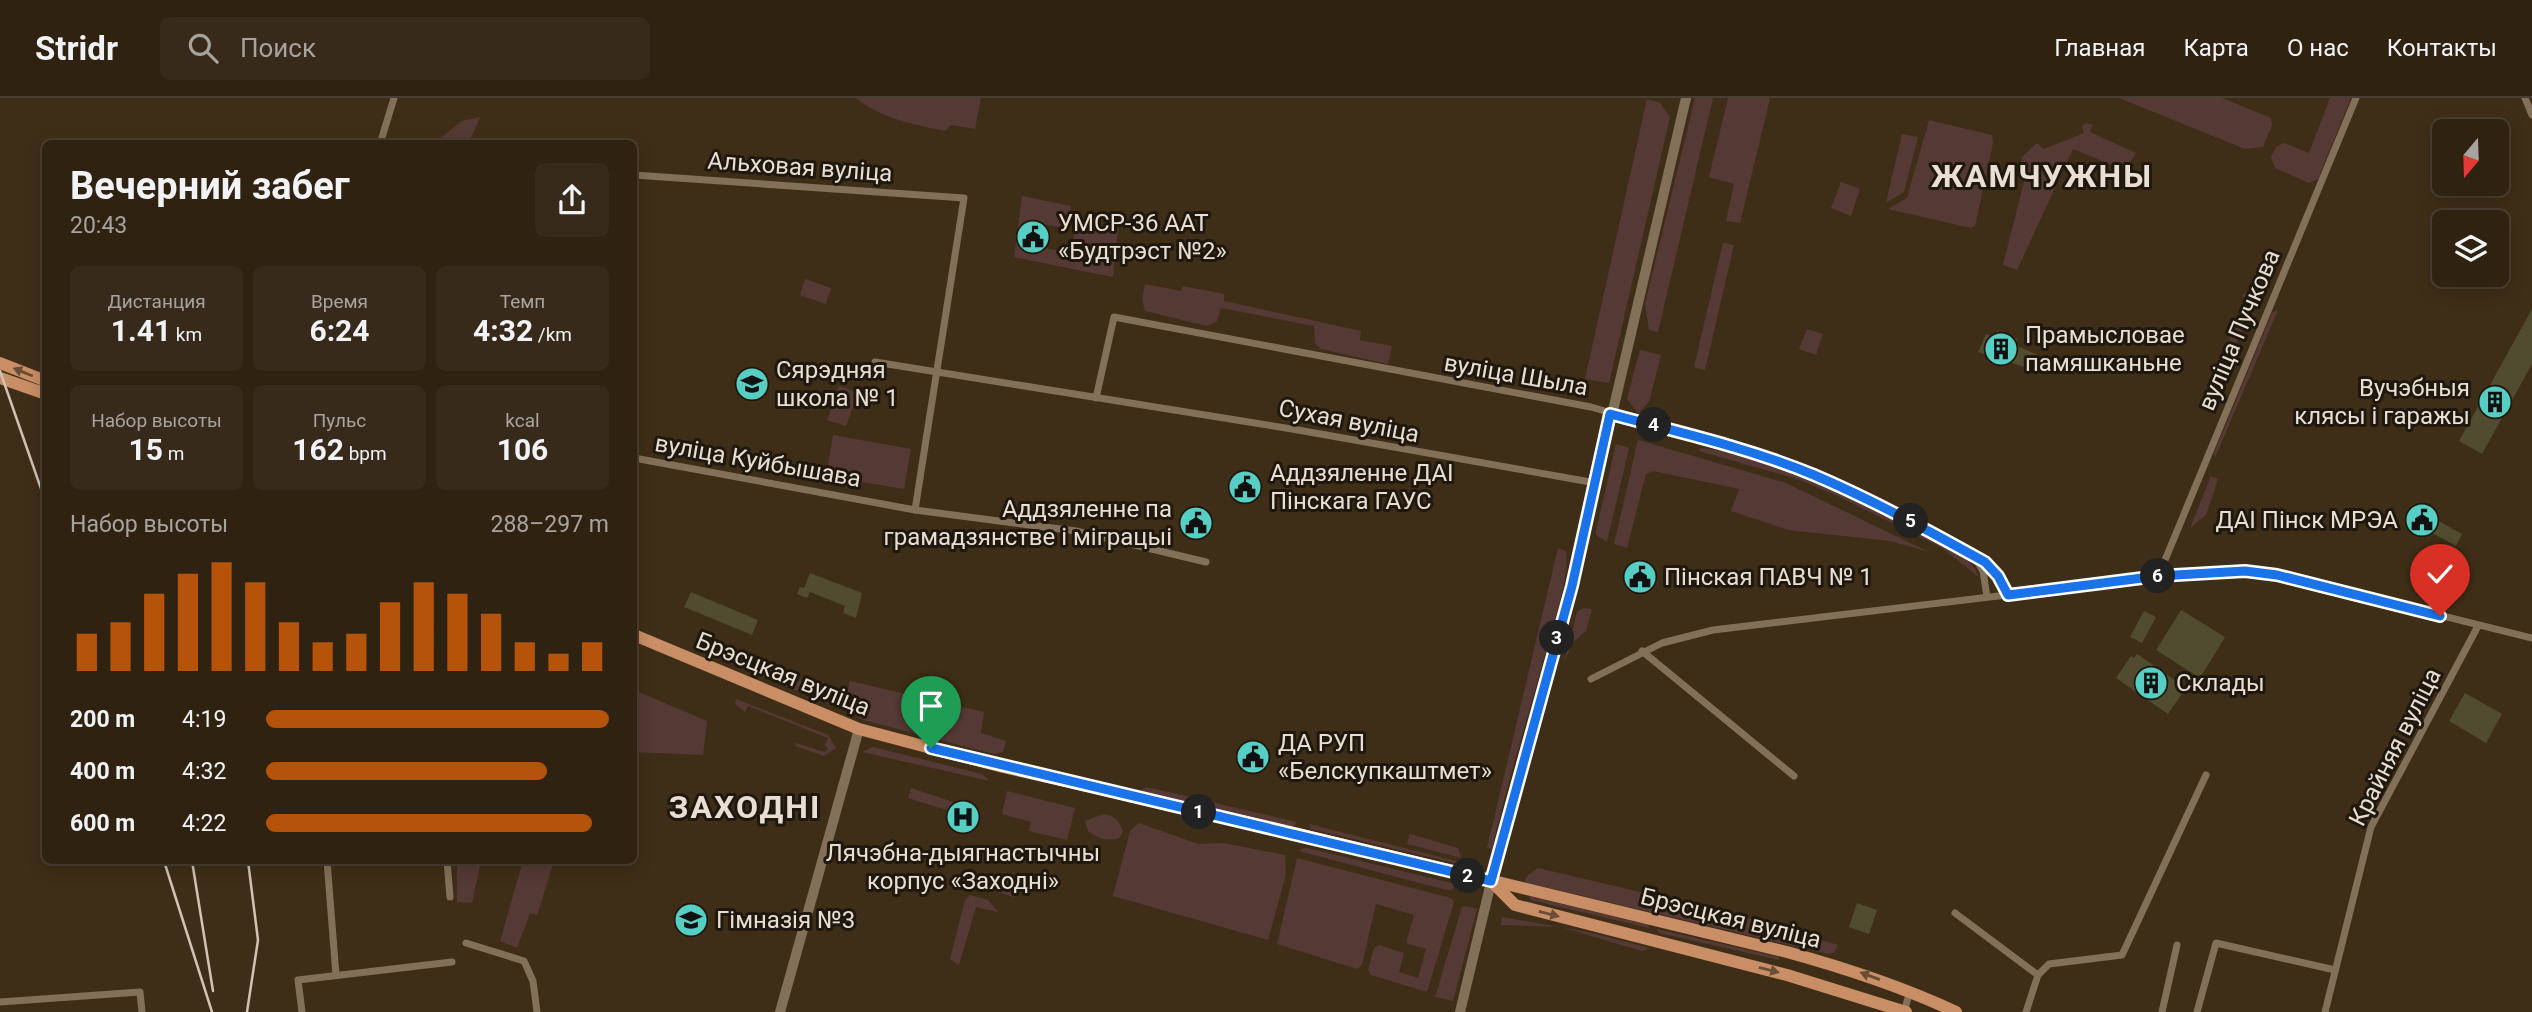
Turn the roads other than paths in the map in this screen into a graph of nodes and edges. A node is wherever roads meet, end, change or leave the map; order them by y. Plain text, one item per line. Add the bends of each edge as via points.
1 (394, 98) edge
2 (1686, 98) edge
3 (2356, 98) edge
4 (2525, 98) edge
5 (2532, 115) edge
6 (381, 140) edge
7 (637, 175) edge
8 (875, 362) dead end
9 (0, 363) edge
10 (939, 373) junction
11 (0, 378) edge
12 (42, 379) edge
13 (42, 393) edge
14 (1096, 398) junction
15 (1610, 414) junction
16 (637, 459) edge
17 (1595, 484) junction
18 (915, 510) junction
19 (1972, 555) junction
20 (1206, 562) dead end
21 (2158, 576) junction
22 (2008, 595) junction
23 (1987, 597) junction
24 (2478, 626) junction
25 (637, 636) edge
26 (2532, 638) edge
27 (1642, 651) junction
28 (1591, 680) dead end
29 (859, 729) junction
30 (2206, 775) dead end
31 (1794, 776) dead end
32 (327, 864) edge
33 (447, 864) edge
34 (1491, 881) junction
35 (450, 897) dead end
36 (1955, 913) dead end
37 (466, 943) dead end
38 (2177, 945) dead end
39 (452, 962) dead end
40 (2335, 970) junction
41 (336, 975) junction
42 (2038, 975) junction
43 (1910, 991) junction
44 (0, 1002) edge
45 (142, 1012) edge
46 (302, 1012) edge
47 (537, 1012) edge
48 (780, 1012) edge
49 (1460, 1012) edge
50 (1905, 1012) edge
51 (1956, 1012) edge
52 (2026, 1012) edge
53 (2162, 1012) edge
54 (2197, 1012) edge
55 (2325, 1012) edge

1 - 6 street
2 - 15 street
3 - 21 street, вуліца Пучкова
4 - 5 street
7 - 10 street, Альховая вуліца via 964,198
8 - 10 street, Сухая вуліца
12 -> 9 main road
10 - 14 street, Сухая вуліца
10 - 18 street
11 - 13 main road
14 - 15 street, вуліца Шыла via 1114,317
14 - 17 street, Сухая вуліца
15 - 17 street
15 - 19 street, вуліца Шыла via 1812,474
16 - 18 street, вуліца Куйбышава
17 - 34 street via 1572,586
18 - 20 street, вуліца Куйбышава via 1076,531
19 - 22 street, вуліца Шыла via 1998,576
19 - 23 street via 1983,571
21 - 22 street
21 - 24 street via 2245,571 2277,575
22 - 23 street
23 - 27 street via 1725,628 1677,637
24 - 26 street
24 - 40 street, Крайняя вуліца via 2371,827
25 - 29 main road, Брэсцкая вуліца
27 - 28 street
27 - 31 street
29 - 34 main road, Брэсцкая вуліца
29 - 48 street
30 - 42 street via 2122,956 2049,964
32 - 41 street
33 - 35 street
43 -> 34 main road, Брэсцкая вуліца via 1787,952
34 - 49 street
34 -> 50 main road, Брэсцкая вуліца via 1515,905 1787,975
36 - 42 street
37 - 47 street via 524,961 533,981
38 - 53 street
39 - 41 street
40 - 54 street via 2216,943
40 - 55 street, Крайняя вуліца
41 - 46 street via 298,979
42 - 52 street
43 - 50 street
43 - 51 main road, Брэсцкая вуліца
44 - 45 street via 140,992

